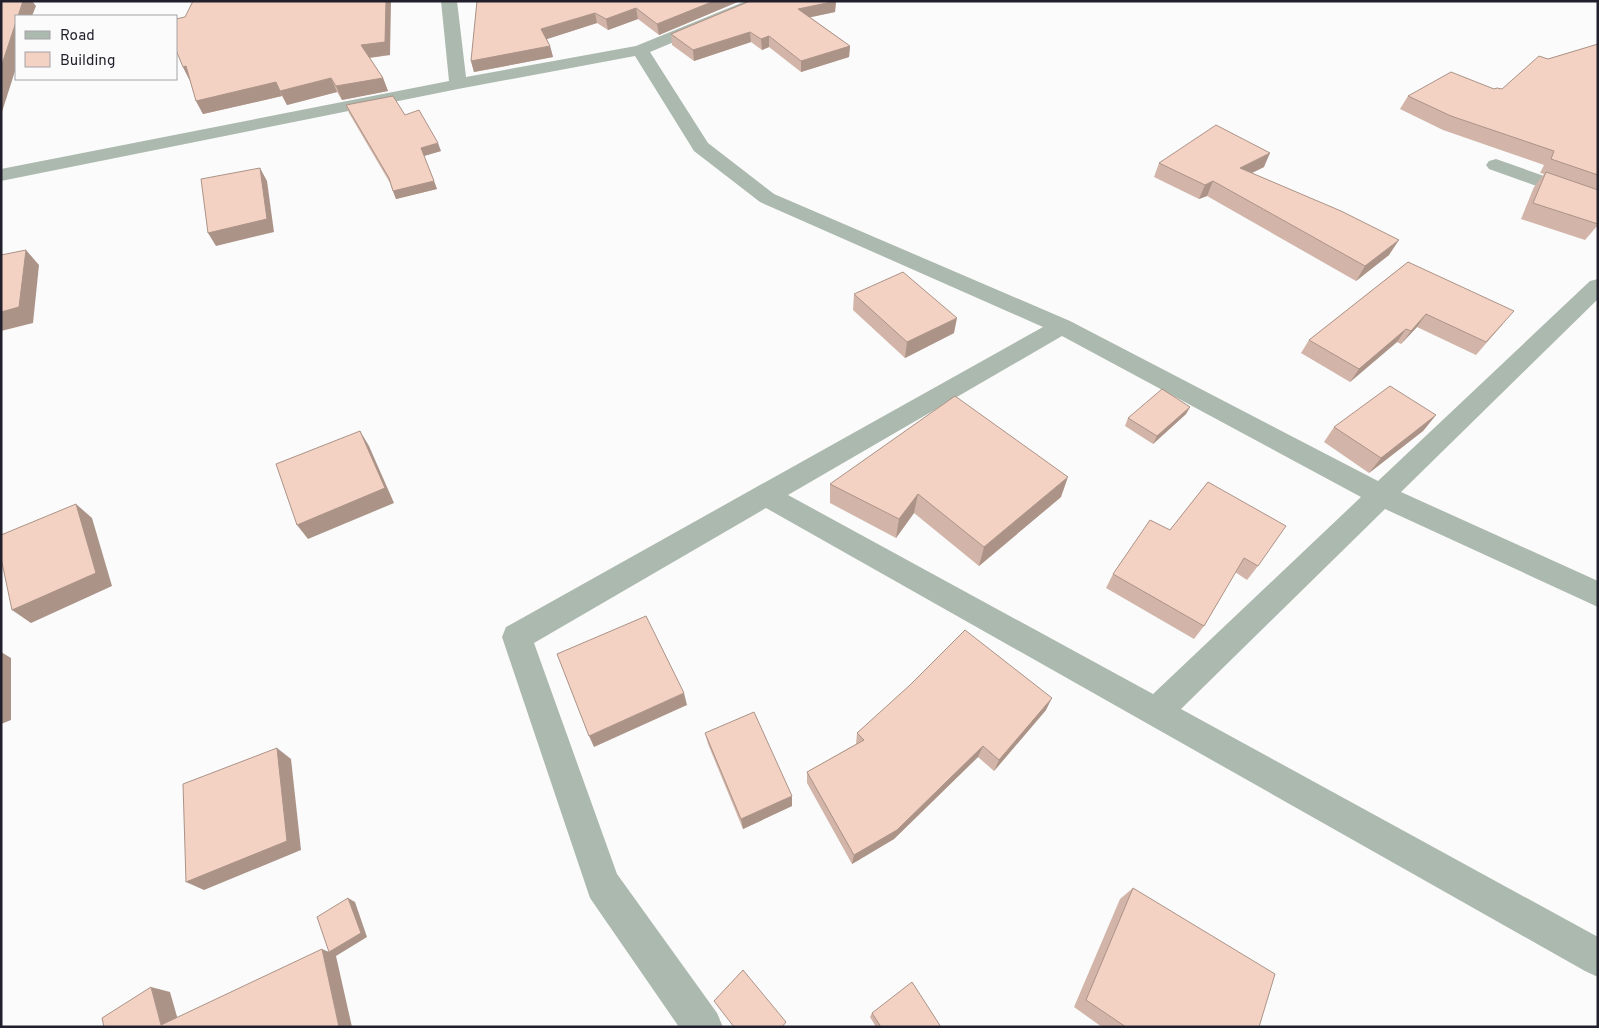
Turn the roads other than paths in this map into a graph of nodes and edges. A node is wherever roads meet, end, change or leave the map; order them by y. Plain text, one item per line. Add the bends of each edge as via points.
1 (449, 1) edge
2 (760, 1) edge
3 (640, 50) junction
4 (458, 84) junction
5 (1496, 166) dead end
6 (1, 175) edge
7 (1598, 202) edge
8 (1598, 286) edge
9 (1062, 326) junction
10 (766, 495) junction
11 (1382, 495) junction
12 (1598, 596) edge
13 (1156, 712) junction
14 (1598, 958) edge
15 (703, 1027) edge

1 - 4 street
2 - 3 street
3 - 4 street
3 - 9 street via 701,147 767,198
4 - 6 street
5 - 7 street
8 - 11 street
9 - 10 street
9 - 11 street
10 - 13 street
10 - 15 street via 517,637 603,885
11 - 12 street
11 - 13 street
13 - 14 street

